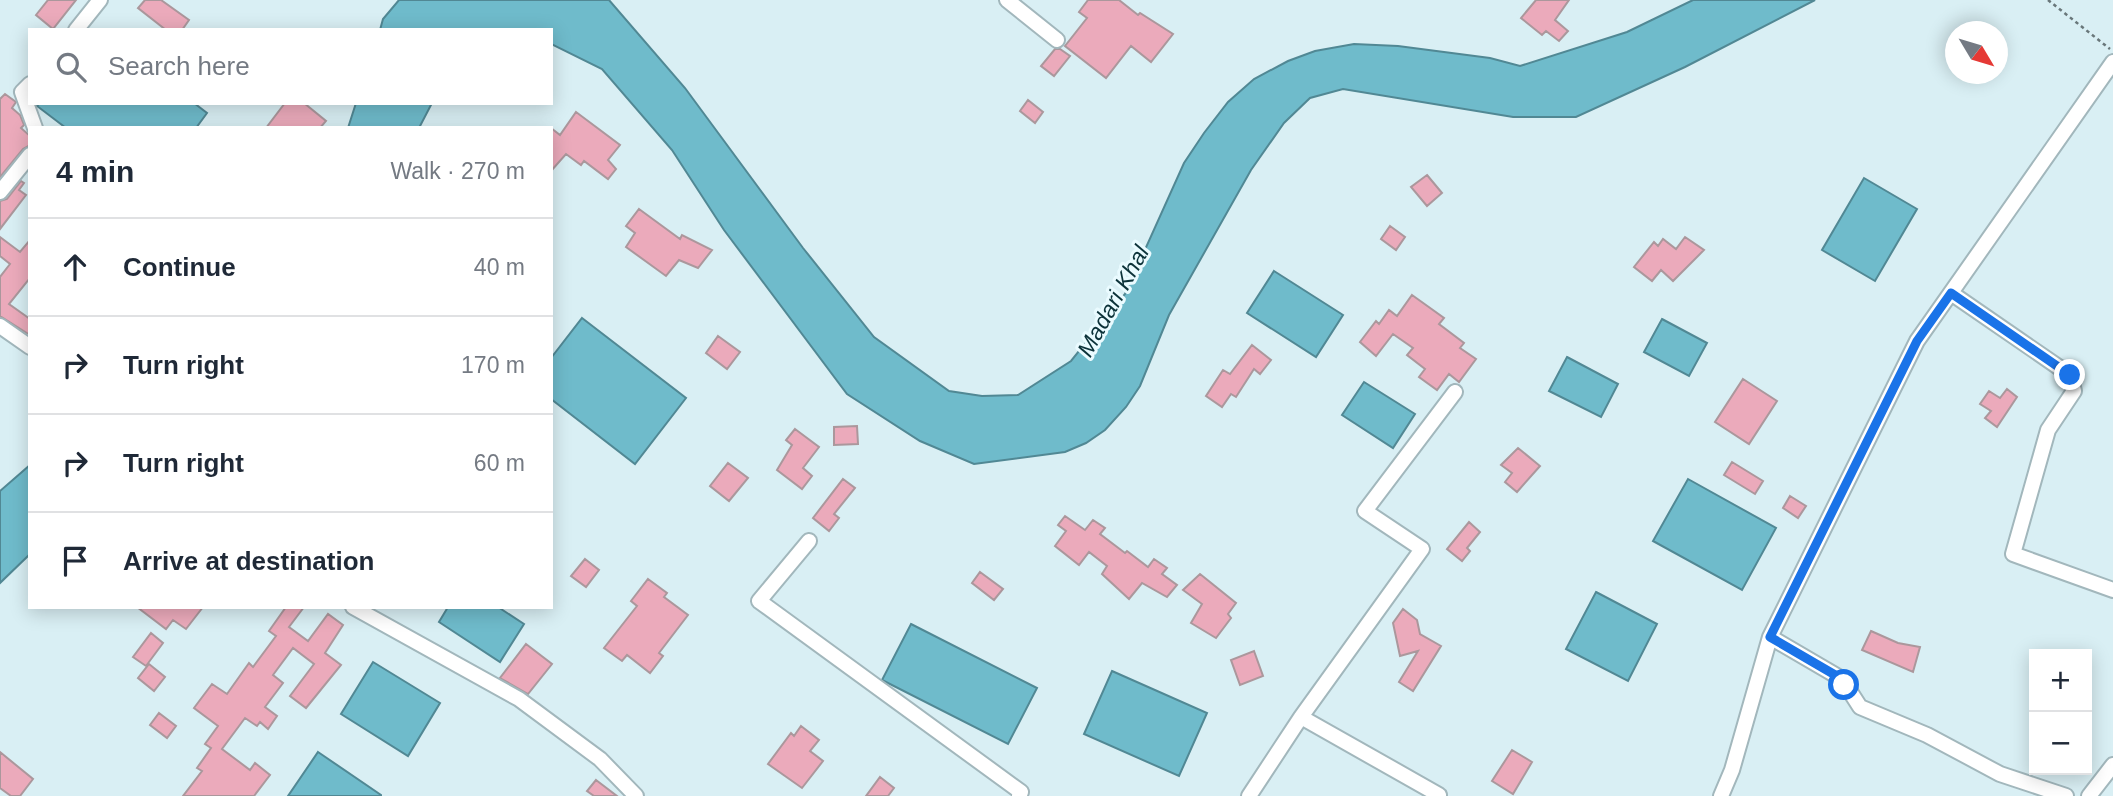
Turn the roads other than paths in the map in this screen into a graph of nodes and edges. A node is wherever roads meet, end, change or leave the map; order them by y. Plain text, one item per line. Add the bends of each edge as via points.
1 (100, 0) edge
2 (1007, 0) edge
3 (78, 28) edge
4 (1057, 40) dead end
5 (2113, 62) edge
6 (28, 86) edge
7 (35, 126) edge
8 (28, 157) edge
9 (0, 192) edge
10 (1951, 293) junction
11 (0, 326) edge
12 (28, 346) edge
13 (1455, 392) dead end
14 (809, 541) dead end
15 (2113, 590) edge
16 (357, 609) edge
17 (1770, 637) junction
18 (1301, 717) junction
19 (2113, 765) edge
20 (636, 796) edge
21 (1018, 796) edge
22 (1249, 796) edge
23 (1440, 796) edge
24 (1721, 796) edge
25 (2066, 796) edge
26 (2089, 796) edge

1 - 3 street
2 - 4 street
5 - 10 street
6 - 7 street via 22,92
8 - 9 street
10 - 15 street via 2070,375 2074,391 2048,430 2013,554
10 - 17 street via 1917,341
11 - 12 street
13 - 18 street via 1365,510 1422,549
14 - 21 street via 759,601 1021,792
16 - 20 street via 519,699 600,760
17 - 24 street
17 - 25 street via 1842,679 1860,707 1927,735 2000,774
18 - 22 street
18 - 23 street
19 - 26 street

